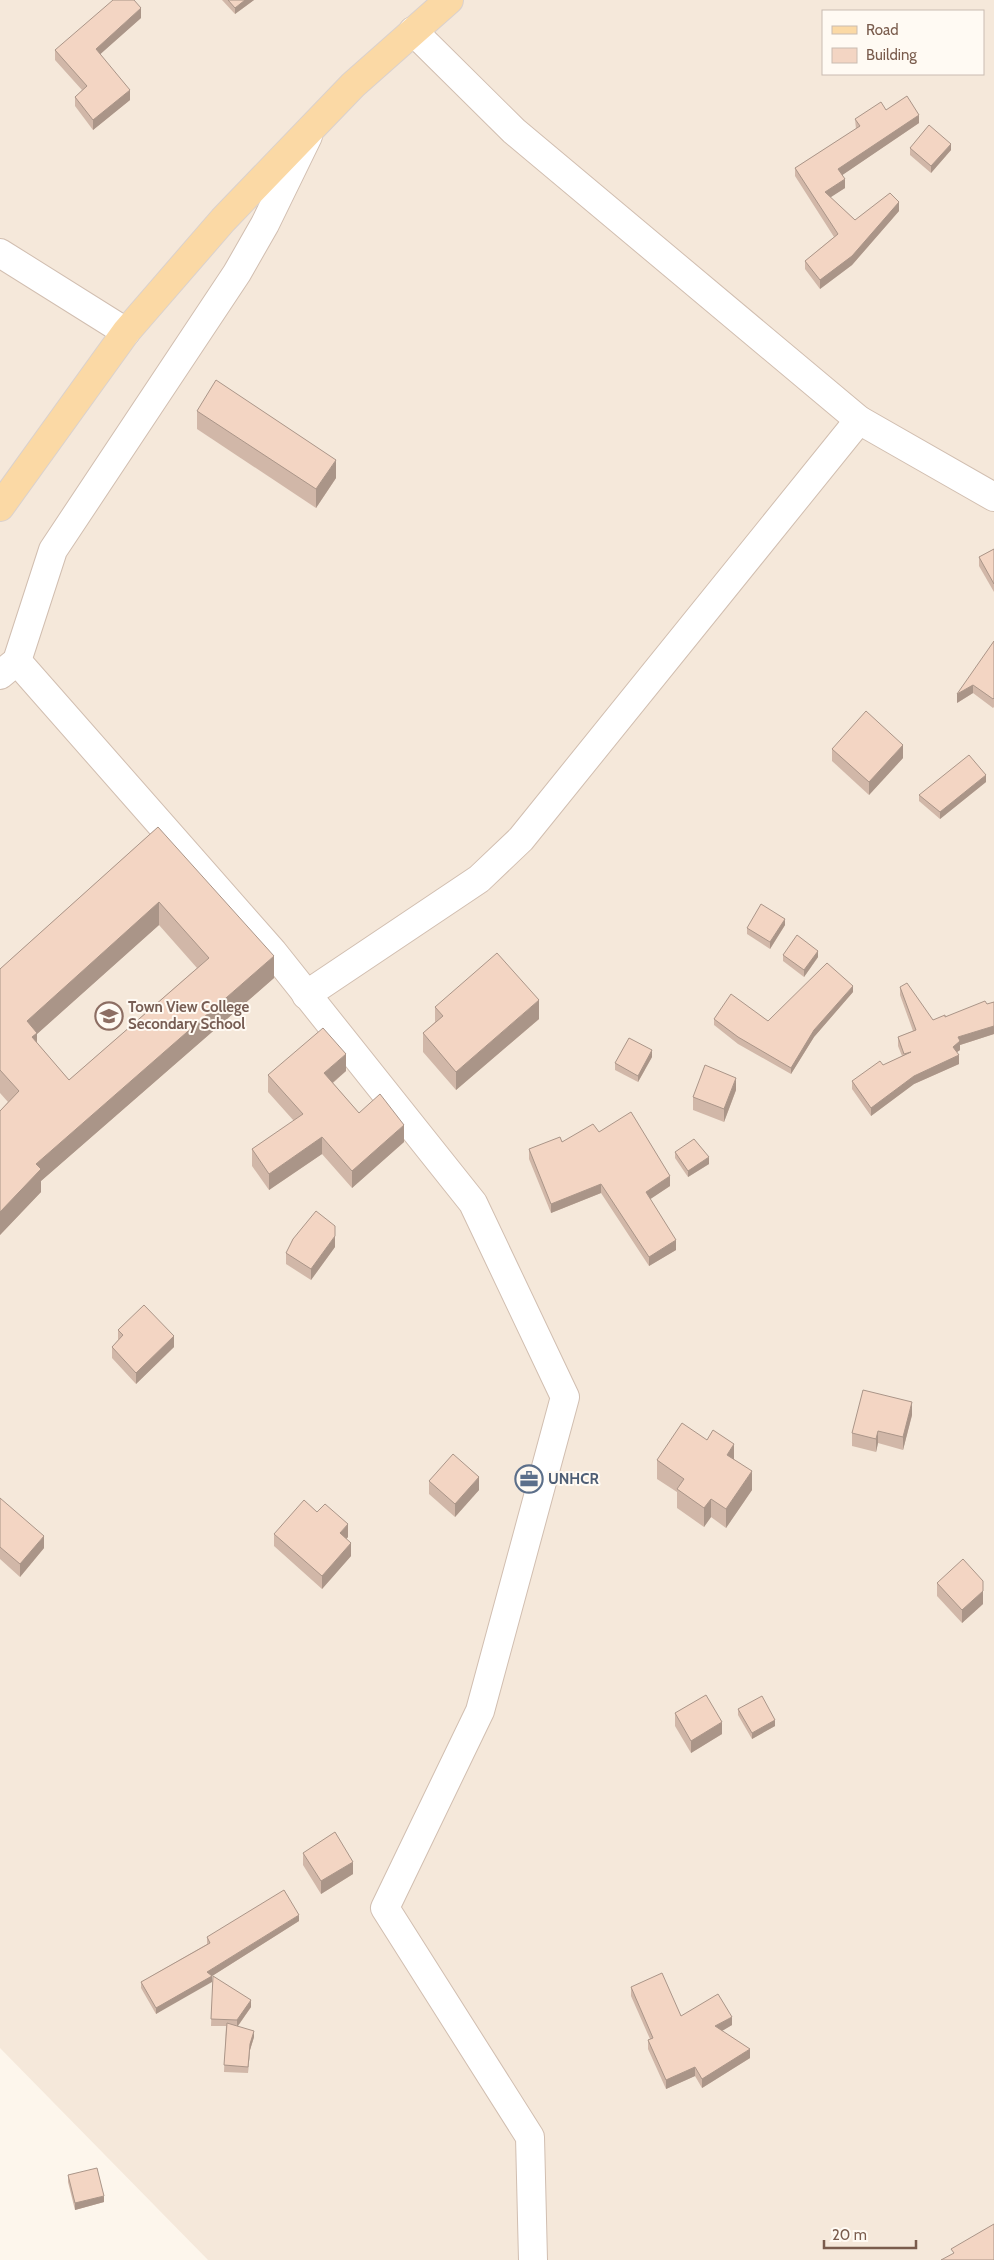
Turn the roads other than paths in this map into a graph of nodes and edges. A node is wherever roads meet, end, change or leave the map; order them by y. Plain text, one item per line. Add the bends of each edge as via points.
1 (449, 0) edge
2 (413, 31) junction
3 (310, 130) junction
4 (0, 253) edge
5 (126, 332) junction
6 (859, 420) junction
7 (994, 497) edge
8 (0, 507) edge
9 (8, 668) edge
10 (306, 995) junction
11 (533, 2260) edge

1 - 2 main road
2 - 3 main road
2 - 6 street via 514,131
3 - 5 main road via 223,220
3 - 9 street via 265,224 237,273 53,550
4 - 5 street
5 - 8 main road
6 - 7 street
6 - 10 street via 521,839 479,880
9 - 10 street via 273,952
10 - 11 street via 473,1203 565,1397 480,1711 385,1908 530,2137

